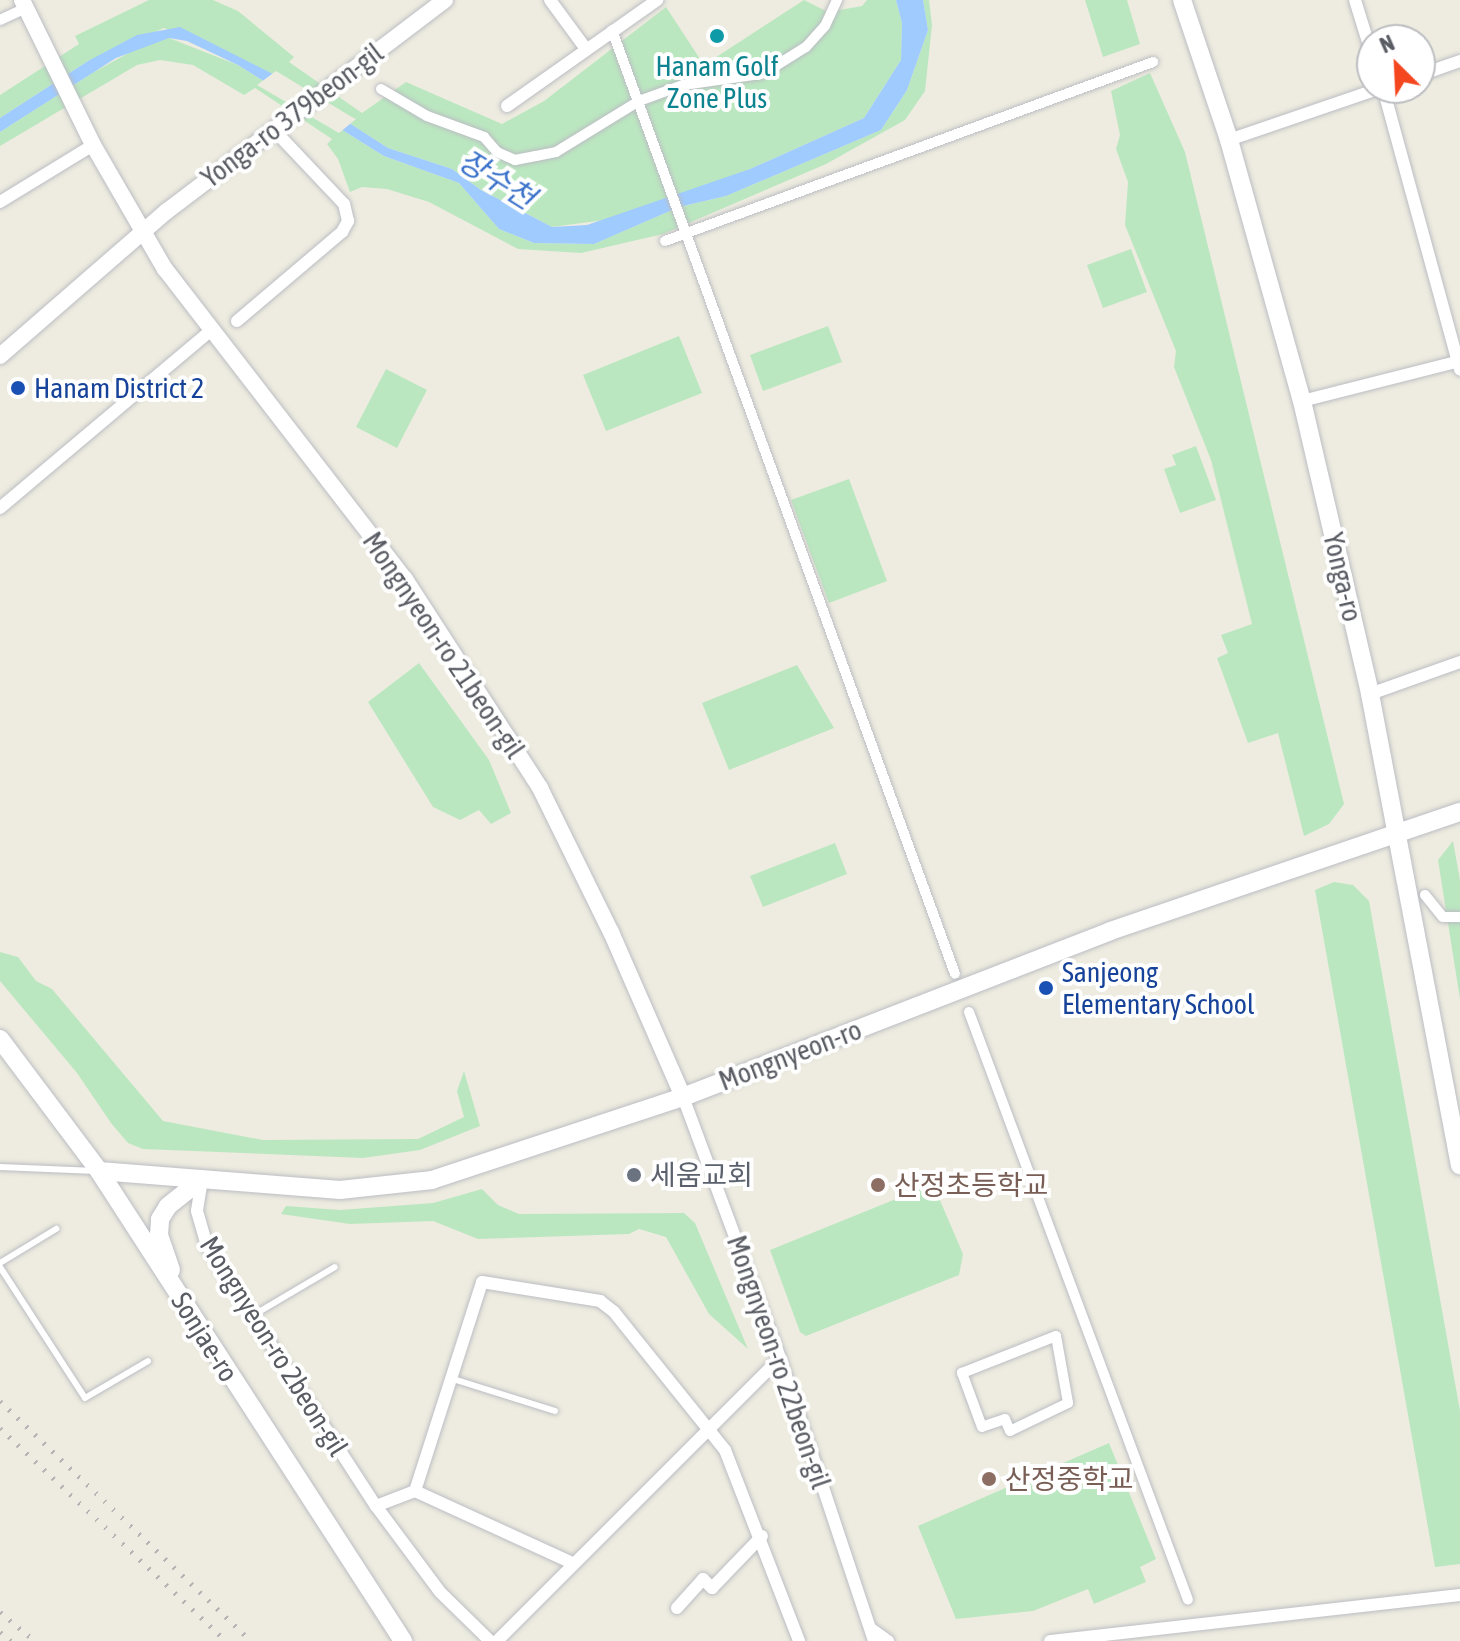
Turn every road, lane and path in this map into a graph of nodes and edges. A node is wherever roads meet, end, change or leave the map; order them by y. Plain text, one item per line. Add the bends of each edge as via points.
1 (445, 0) edge
2 (550, 0) edge
3 (657, 0) edge
4 (837, 0) edge
5 (1182, 0) edge
6 (1355, 0) edge
7 (24, 4) edge
8 (0, 20) edge
9 (1362, 24) edge
10 (612, 30) junction
11 (586, 49) junction
12 (1460, 61) edge
13 (1153, 62) dead end
14 (1436, 69) edge
15 (381, 89) dead end
16 (1356, 97) edge
17 (639, 101) junction
18 (1386, 104) edge
19 (507, 106) dead end
20 (279, 124) junction
21 (1229, 140) junction
22 (93, 145) junction
23 (0, 202) edge
24 (141, 231) junction
25 (683, 234) junction
26 (665, 241) dead end
27 (237, 321) dead end
28 (210, 331) junction
29 (0, 356) edge
30 (1459, 364) edge
31 (1302, 401) junction
32 (2, 502) edge
33 (1460, 662) edge
34 (1370, 694) junction
35 (1460, 812) edge
36 (1399, 833) junction
37 (1425, 895) dead end
38 (1460, 917) edge
39 (955, 974) dead end
40 (969, 1012) dead end
41 (0, 1039) edge
42 (683, 1097) junction
43 (1460, 1165) edge
44 (0, 1167) edge
45 (99, 1171) junction
46 (202, 1179) junction
47 (56, 1229) dead end
48 (0, 1265) edge
49 (335, 1267) dead end
50 (181, 1299) junction
51 (252, 1316) junction
52 (780, 1358) junction
53 (148, 1361) dead end
54 (962, 1373) joint
55 (450, 1378) junction
56 (555, 1411) dead end
57 (707, 1428) junction
58 (415, 1491) junction
59 (376, 1506) junction
60 (762, 1536) junction
61 (572, 1563) junction
62 (1460, 1595) edge
63 (1188, 1600) dead end
64 (677, 1608) dead end
65 (872, 1635) edge
66 (403, 1641) edge
67 (490, 1641) edge
68 (497, 1641) edge
69 (799, 1641) edge
70 (888, 1641) edge
71 (1050, 1641) edge

1 - 20 street, Yonga-ro 379beon-gil
2 - 11 street
3 - 10 street
4 - 17 street via 815,36 760,74 683,85
5 - 21 main road, Yonga-ro
6 - 9 street
7 - 8 street
7 - 22 street, Mongnyeon-ro 21beon-gil
10 - 11 street
10 - 17 street
11 - 19 street
12 - 14 street
13 - 25 street
15 - 17 street via 412,109 484,137 497,152 515,160 556,152
16 - 21 street
17 - 25 street
18 - 30 street
20 - 24 street, Yonga-ro 379beon-gil
20 - 27 street via 344,204 348,221 342,232
21 - 31 main road, Yonga-ro
22 - 23 street
22 - 24 street, Mongnyeon-ro 21beon-gil
24 - 28 street, Mongnyeon-ro 21beon-gil
24 - 29 street, Yonga-ro 379beon-gil
25 - 26 street
25 - 39 street
28 - 32 street
28 - 42 street, Mongnyeon-ro 21beon-gil via 405,579 540,788 605,918
30 - 31 street
31 - 34 main road, Yonga-ro
33 - 34 street
34 - 36 main road, Yonga-ro
35 - 36 main road, Mongnyeon-ro
36 - 42 main road, Mongnyeon-ro via 1110,931
36 - 43 main road, Yonga-ro
37 - 38 street via 1443,917
40 - 63 street
41 - 45 main road, Sonjae-ro
42 - 46 main road, Mongnyeon-ro via 432,1180 340,1190
42 - 52 street, Mongnyeon-ro 22beon-gil
44 - 45 lane
45 - 46 main road, Mongnyeon-ro
45 - 50 main road, Sonjae-ro
46 - 50 main road via 160,1219 159,1235
46 - 51 street, Mongnyeon-ro 2beon-gil via 200,1229
47 - 48 lane
48 - 53 lane via 85,1398
49 - 51 lane
50 - 66 main road, Sonjae-ro
51 - 59 street, Mongnyeon-ro 2beon-gil
52 - 57 street
52 - 65 street, Mongnyeon-ro 22beon-gil
54 - 54 street via 982,1427 1005,1419 1010,1431 1068,1403 1056,1336
55 - 56 lane
55 - 57 street via 482,1282 581,1297 614,1312
55 - 58 street
57 - 60 street via 725,1450
57 - 61 street
58 - 59 street
58 - 61 street
59 - 67 street, Mongnyeon-ro 2beon-gil via 440,1592
60 - 64 street via 712,1588 703,1579
60 - 69 street
61 - 68 street
62 - 71 street
65 - 70 street

